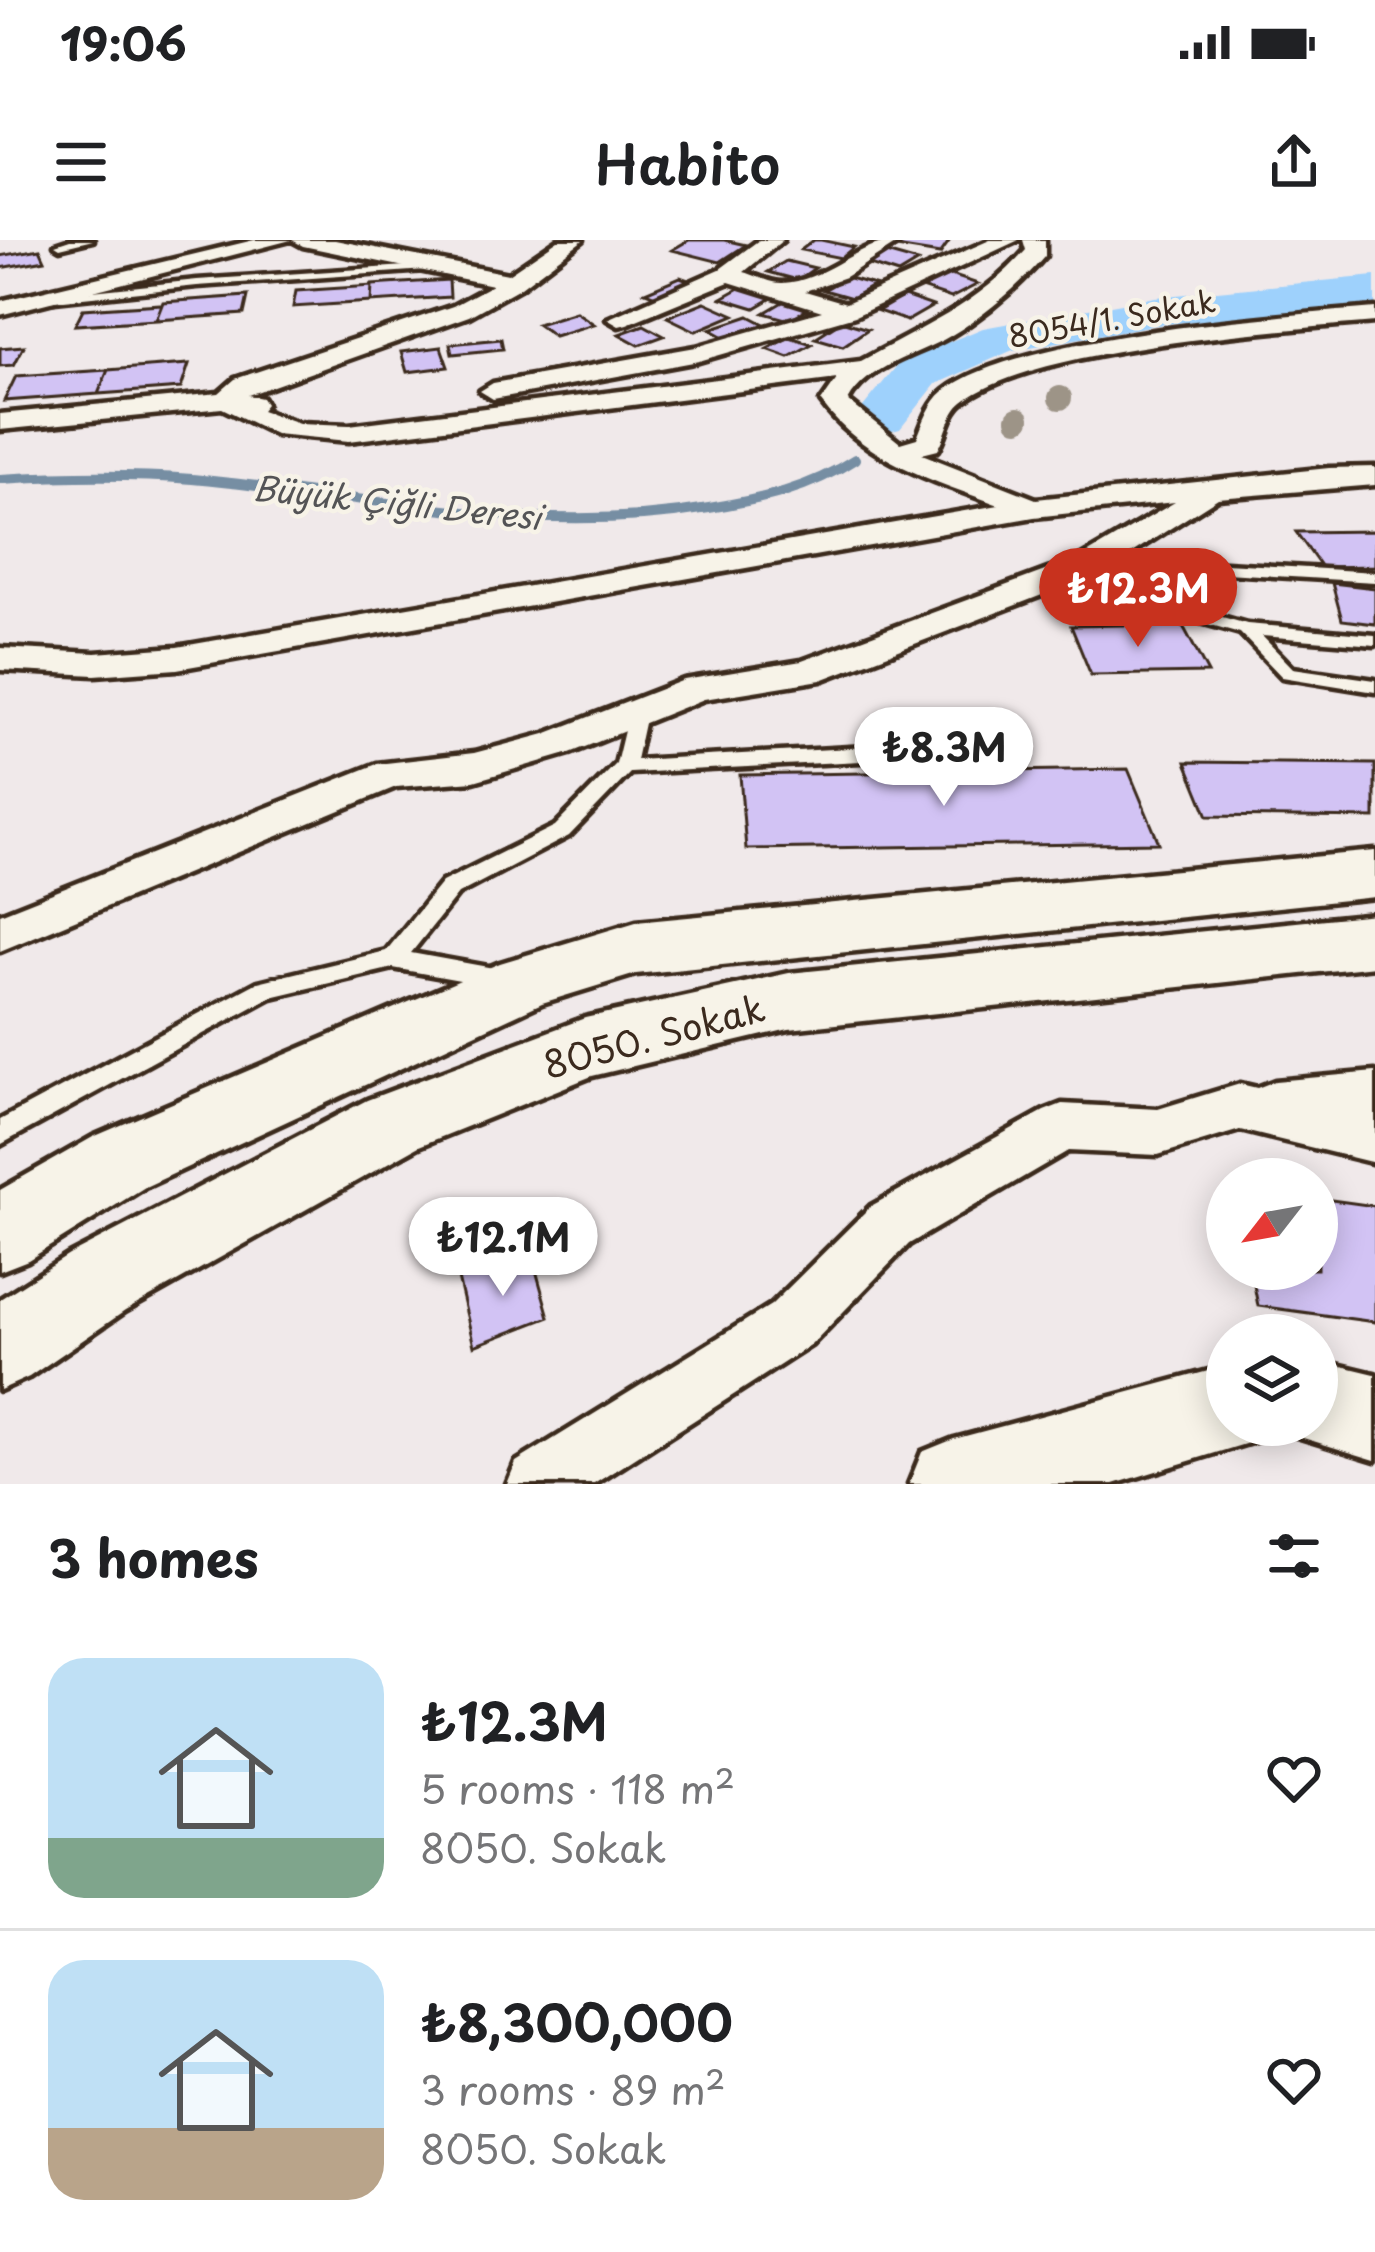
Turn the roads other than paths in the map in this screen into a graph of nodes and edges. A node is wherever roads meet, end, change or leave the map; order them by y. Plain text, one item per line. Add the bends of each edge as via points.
1 (88, 240) edge
2 (208, 240) edge
3 (280, 240) edge
4 (304, 240) edge
5 (572, 240) edge
6 (772, 240) edge
7 (892, 240) edge
8 (1008, 240) edge
9 (1034, 240) edge
10 (62, 256) joint
11 (436, 267) junction
12 (728, 274) junction
13 (513, 282) junction
14 (785, 290) junction
15 (26, 302) junction
16 (0, 308) edge
17 (847, 311) junction
18 (1375, 315) edge
19 (619, 319) dead end
20 (871, 367) junction
21 (227, 400) junction
22 (0, 422) edge
23 (896, 452) junction
24 (1375, 476) edge
25 (1214, 491) junction
26 (1034, 508) junction
27 (1091, 565) junction
28 (1375, 577) edge
29 (1246, 629) junction
30 (1375, 640) edge
31 (0, 659) edge
32 (1375, 686) edge
33 (637, 714) junction
34 (920, 751) dead end
35 (625, 766) junction
36 (1375, 874) edge
37 (0, 933) edge
38 (1375, 940) edge
39 (393, 959) junction
40 (523, 982) junction
41 (1375, 1094) edge
42 (1240, 1107) junction
43 (0, 1132) edge
44 (1375, 1138) edge
45 (0, 1232) edge
46 (0, 1348) edge
47 (1338, 1408) edge
48 (1206, 1415) edge
49 (1375, 1417) edge
50 (538, 1484) edge
51 (954, 1484) edge

1 - 10 lane
2 - 10 street
3 - 15 street
4 - 11 street
5 - 13 street
6 - 12 street
7 - 14 street
8 - 17 street
9 - 20 street via 1037,251 1013,280
11 - 13 street
11 - 15 lane
12 - 14 street
12 - 19 street
13 - 21 street via 460,310 244,385
14 - 17 street
15 - 16 street
17 - 21 street via 700,354 417,405 330,412
18 - 23 street, 8054/1. Sokak via 1040,362 949,399 928,444
20 - 21 street via 349,434 255,422
20 - 23 street via 839,389 834,402
21 - 22 street
23 - 26 street
24 - 25 street
25 - 26 street
25 - 27 street
26 - 31 street via 177,658
27 - 28 lane
27 - 29 lane via 1163,606
27 - 33 street via 808,672 697,688
29 - 30 lane
29 - 32 lane via 1288,673
33 - 35 lane
33 - 37 street via 474,767 391,774
34 - 35 lane
35 - 39 lane via 562,831 450,889
36 - 40 street, 8050. Sokak via 636,948
38 - 46 street, 8050. Sokak via 789,1000 585,1048 393,1123 97,1283
39 - 40 lane
39 - 43 lane via 266,989
40 - 45 street, 8050. Sokak via 119,1162
41 - 42 street
42 - 44 street
42 - 50 street via 1158,1132 1062,1127 890,1226 791,1324
47 - 49 street
48 - 51 street

